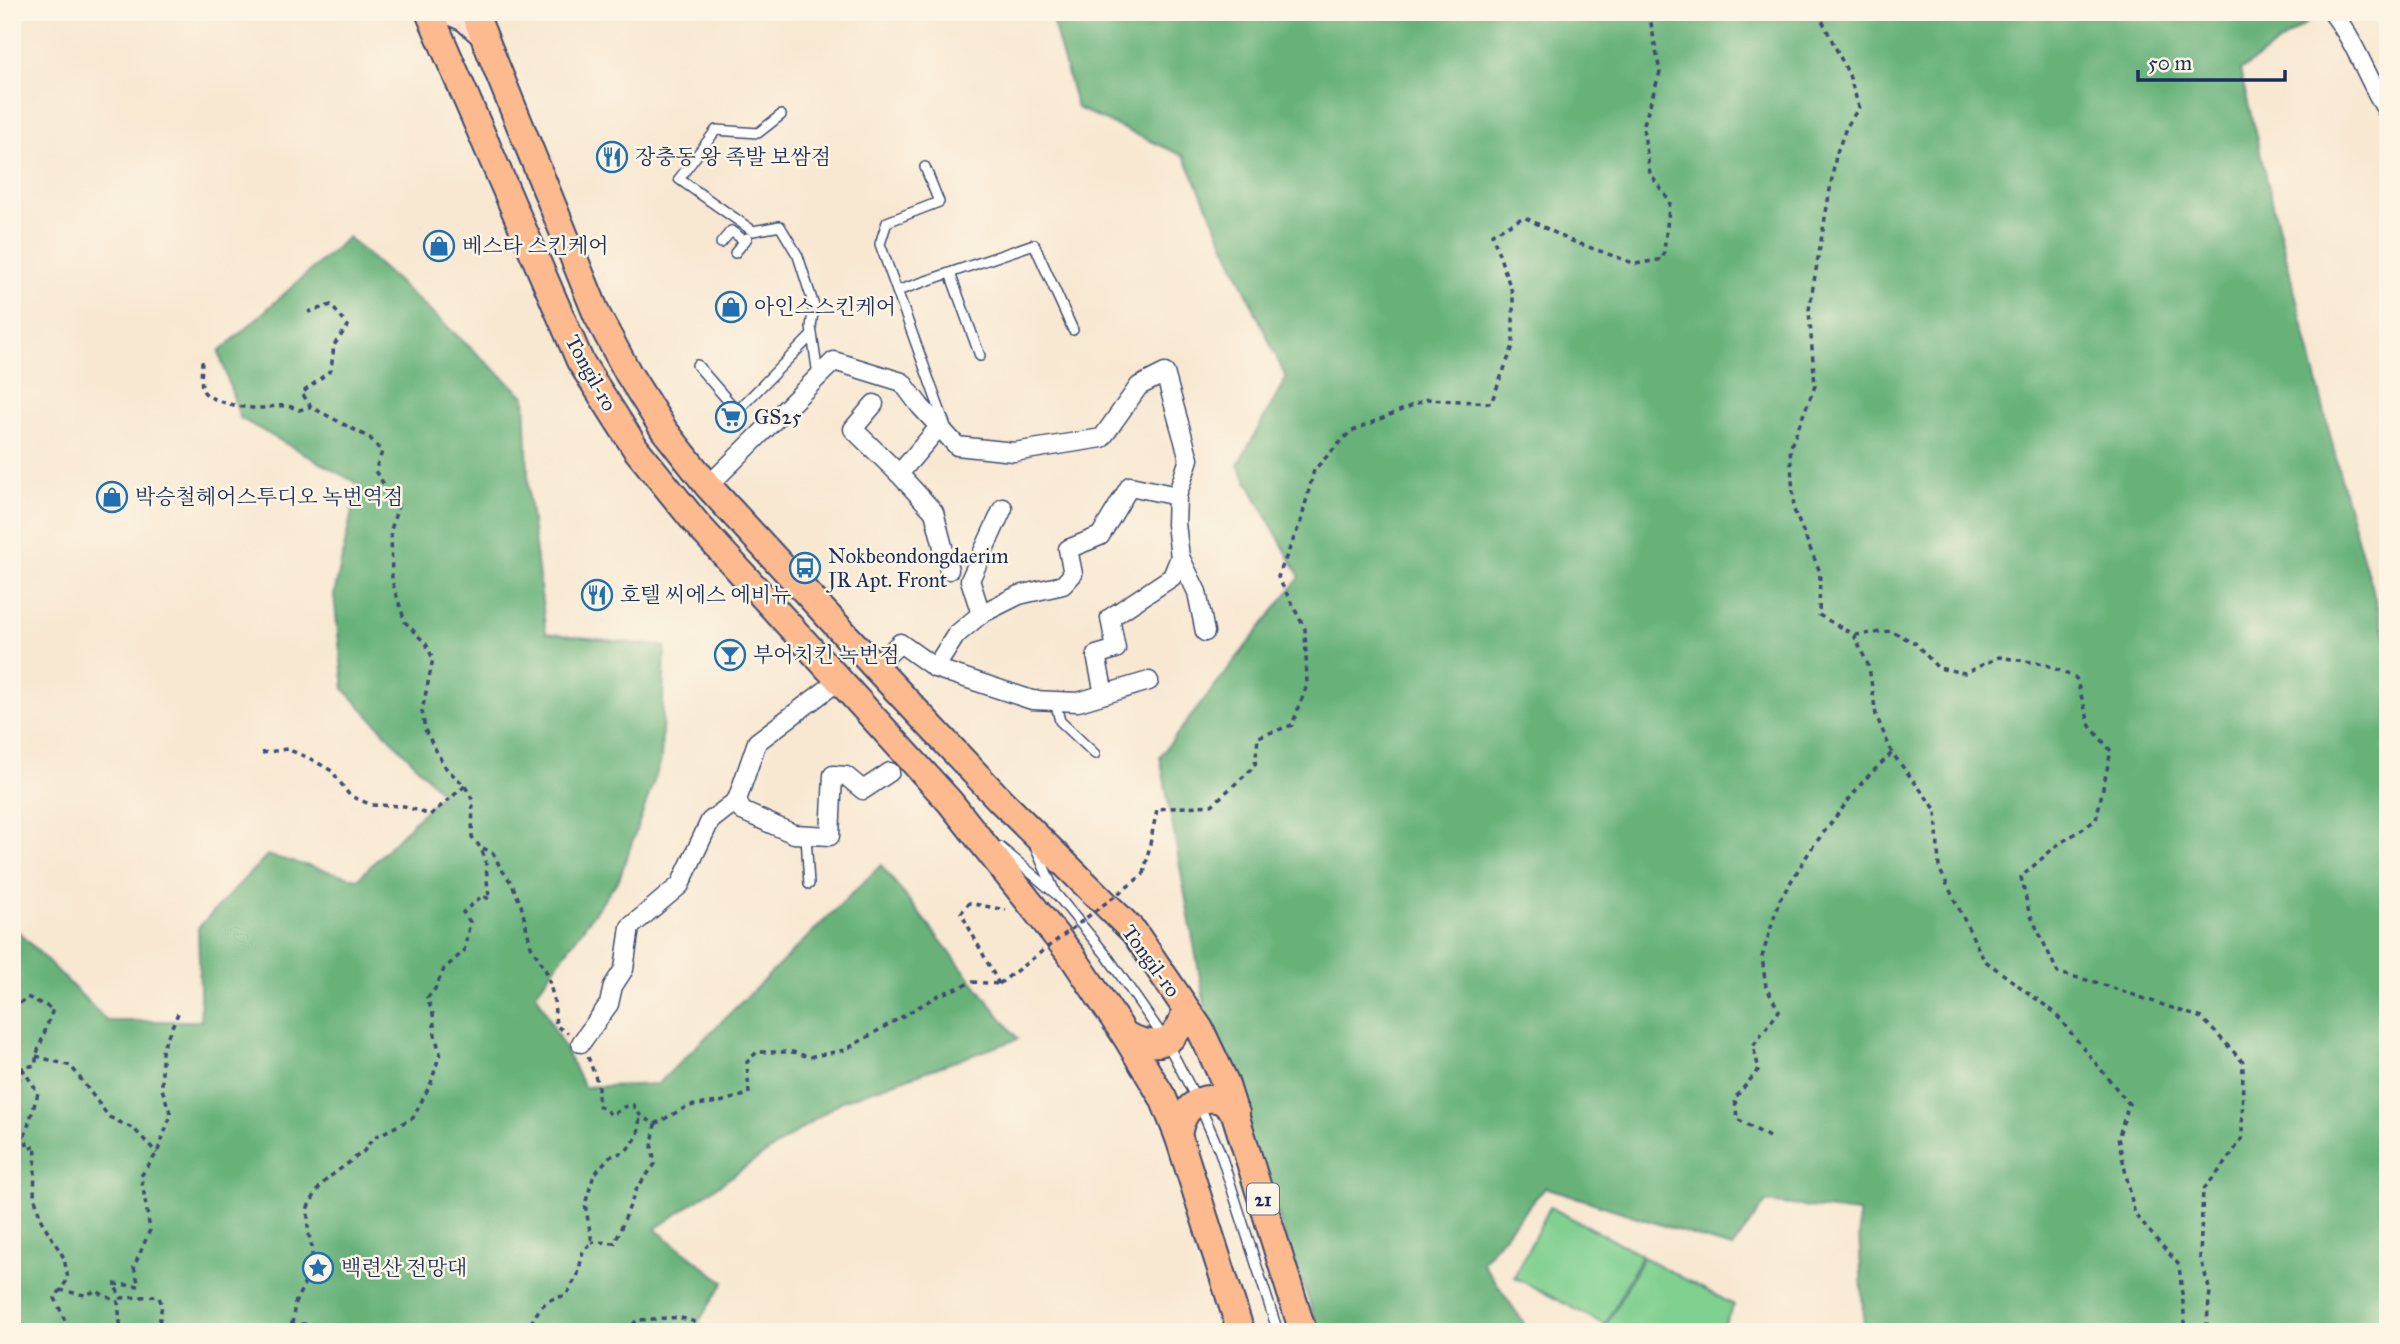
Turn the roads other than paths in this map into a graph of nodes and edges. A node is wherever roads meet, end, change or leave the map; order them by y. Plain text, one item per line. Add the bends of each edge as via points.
1 (429, 12) edge
2 (449, 12) edge
3 (2332, 12) edge
4 (479, 24) edge
5 (2388, 113) edge
6 (781, 116) dead end
7 (925, 167) dead end
8 (753, 231) junction
9 (745, 241) junction
10 (720, 243) dead end
11 (735, 253) dead end
12 (950, 273) junction
13 (897, 291) junction
14 (1073, 330) dead end
15 (812, 335) junction
16 (980, 356) dead end
17 (697, 365) dead end
18 (818, 377) junction
19 (874, 404) dead end
20 (944, 433) junction
21 (900, 474) junction
22 (708, 486) junction
23 (1177, 496) junction
24 (1003, 508) dead end
25 (1180, 557) junction
26 (949, 570) dead end
27 (981, 614) junction
28 (1205, 632) dead end
29 (875, 667) junction
30 (935, 668) junction
31 (838, 681) junction
32 (1149, 681) dead end
33 (1104, 694) junction
34 (1055, 701) junction
35 (1095, 754) dead end
36 (890, 772) dead end
37 (737, 800) junction
38 (950, 802) junction
39 (1025, 825) junction
40 (806, 836) junction
41 (809, 884) dead end
42 (1057, 895) junction
43 (1186, 1009) junction
44 (1125, 1035) junction
45 (1166, 1041) junction
46 (581, 1043) dead end
47 (1198, 1102) junction
48 (1236, 1114) junction
49 (1178, 1135) junction
50 (1241, 1332) edge
51 (1280, 1332) edge
52 (1303, 1332) edge

1 - 31 main road, Tongil-ro via 580,361 645,460
2 - 4 main road
3 - 5 street
4 - 22 main road, Tongil-ro / 21 via 597,315 664,430
6 - 8 lane via 758,133 716,130 679,179
7 - 13 lane via 939,202 887,222 880,244
8 - 9 lane
8 - 15 lane via 780,226 797,256 814,306
9 - 10 lane via 732,231
9 - 11 lane
12 - 13 lane
12 - 14 lane via 1034,244
12 - 16 lane
13 - 20 lane
15 - 17 lane via 737,411
15 - 18 lane
18 - 20 street via 834,361 902,382
18 - 22 street
19 - 21 street via 853,429
20 - 21 street
20 - 23 street via 957,446 1014,452 1102,438 1139,386 1165,373 1189,459
21 - 26 street via 934,512
22 - 29 main road, Tongil-ro / 21
23 - 25 street
23 - 27 street via 1130,485 1100,536 1068,549 1073,575 1063,584 1019,595
24 - 27 street via 970,580
25 - 28 street via 1196,592
25 - 33 street via 1172,577 1110,618 1116,649 1096,655
27 - 30 street via 956,635
29 - 30 street via 900,643
29 - 39 main road, Tongil-ro / 21
30 - 34 street via 1032,700
31 - 37 street via 757,742
31 - 38 main road, Tongil-ro
32 - 33 street
33 - 34 street via 1078,702
34 - 35 lane via 1060,721
36 - 40 street via 863,790 846,776 833,775 830,836
37 - 40 street via 742,811
37 - 46 street via 710,821 680,885 630,927 624,969 609,1004
38 - 42 lane
38 - 44 main road, Tongil-ro via 1072,956
39 - 42 lane
39 - 43 main road, Tongil-ro / 21 via 1134,932
40 - 41 lane
42 - 45 lane via 1107,956
43 - 45 main road via 1178,1033
43 - 48 main road, Tongil-ro / 21 via 1219,1067
44 - 45 main road via 1143,1044
44 - 49 main road, Tongil-ro via 1163,1098
45 - 47 lane
47 - 48 main road via 1221,1100
47 - 49 main road via 1186,1110
47 - 51 lane via 1220,1152
48 - 52 main road, Tongil-ro / 21
49 - 50 main road, Tongil-ro

